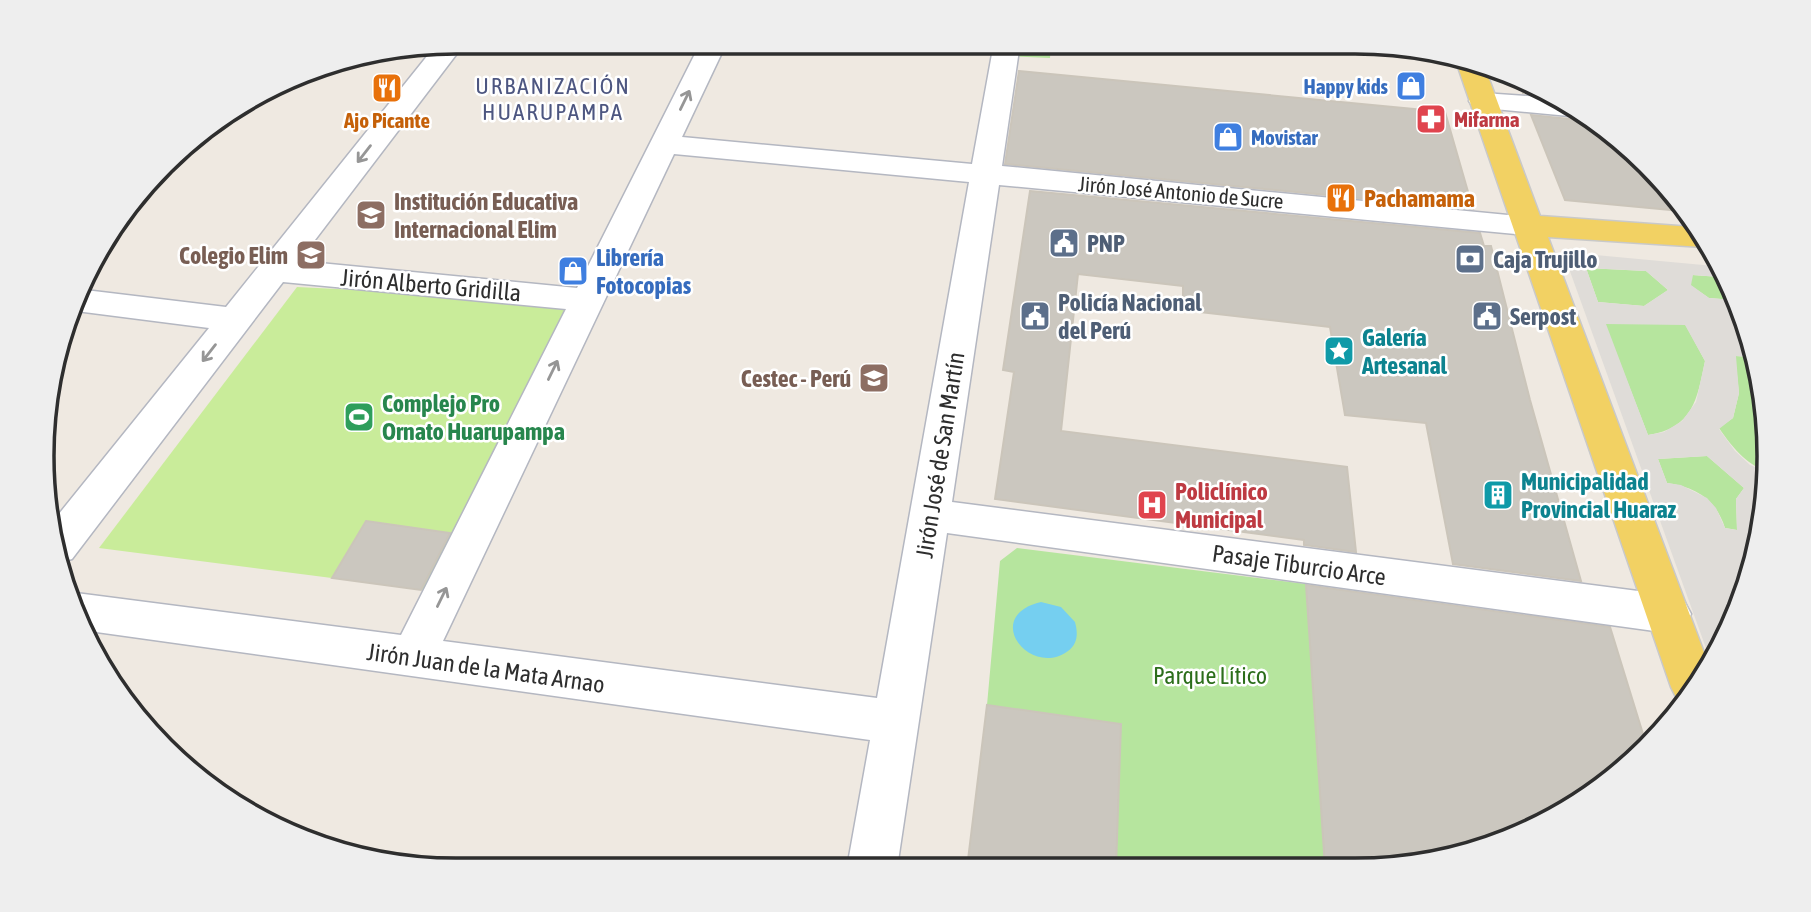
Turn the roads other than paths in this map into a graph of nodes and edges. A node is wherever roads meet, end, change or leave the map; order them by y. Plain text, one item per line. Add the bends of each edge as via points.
1 (708, 54) edge
2 (1005, 54) edge
3 (443, 55) edge
4 (1473, 72) edge
5 (1483, 101) junction
6 (1554, 107) edge
7 (664, 144) junction
8 (986, 174) junction
9 (1527, 225) junction
10 (1692, 238) edge
11 (274, 270) junction
12 (588, 300) junction
13 (85, 302) edge
14 (235, 320) junction
15 (930, 515) junction
16 (63, 539) edge
17 (86, 612) edge
18 (1669, 614) junction
19 (412, 658) junction
20 (1690, 677) edge
21 (896, 722) junction
22 (874, 858) edge

7 -> 1 street
2 - 8 street, Jirón José de San Martín
3 -> 11 street
4 - 5 main road
5 - 6 street
5 - 9 main road
7 - 8 street, Jirón José Antonio de Sucre
7 - 12 street
8 - 9 street, Jirón José Antonio de Sucre
8 - 15 street, Jirón José de San Martín
9 - 10 main road, Jirón José Antonio de Sucre
9 - 18 main road
11 - 12 street, Jirón Alberto Gridilla
11 - 14 street
19 -> 12 street
13 - 14 street
14 -> 16 street
15 - 18 street, Pasaje Tiburcio Arce
15 - 21 street, Jirón José de San Martín
17 - 19 street, Jirón Juan de la Mata Arnao
18 - 20 main road
19 - 21 street, Jirón Juan de la Mata Arnao
21 - 22 street, Jirón José de San Martín

